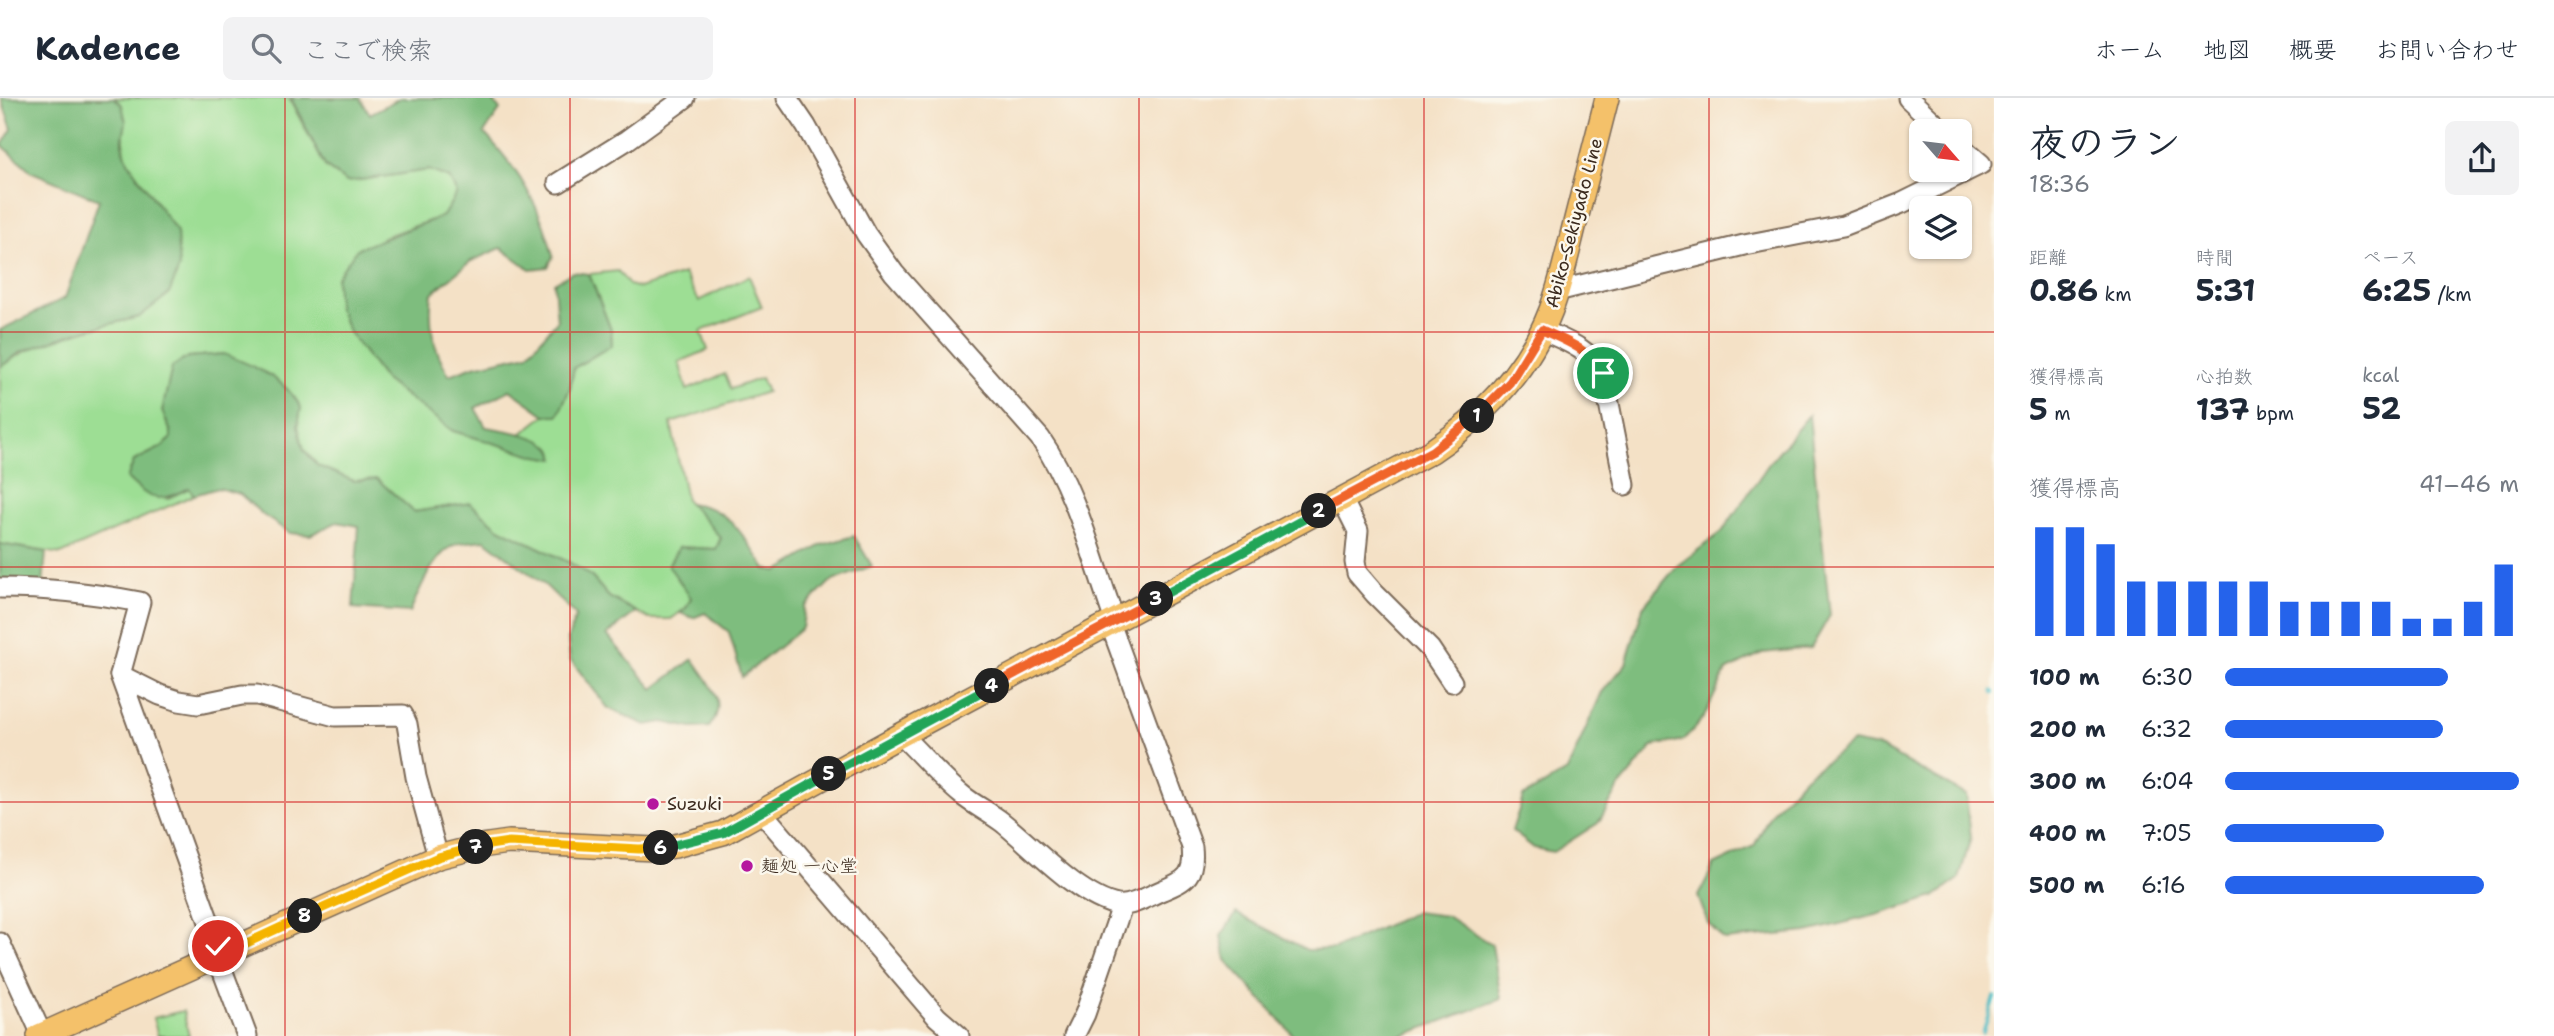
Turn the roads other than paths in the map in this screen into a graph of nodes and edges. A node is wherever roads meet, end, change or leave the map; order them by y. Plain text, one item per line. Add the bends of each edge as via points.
1 (685, 98) edge
2 (787, 98) edge
3 (802, 98) edge
4 (1607, 98) edge
5 (1909, 98) edge
6 (1931, 119) edge
7 (806, 126) junction
8 (1972, 156) edge
9 (1972, 168) edge
10 (1945, 182) edge
11 (558, 183) dead end
12 (1557, 292) junction
13 (1542, 330) junction
14 (1625, 485) dead end
15 (1342, 499) junction
16 (0, 588) edge
17 (1112, 622) junction
18 (120, 676) junction
19 (1452, 682) dead end
20 (901, 735) junction
21 (761, 811) junction
22 (438, 857) junction
23 (1122, 906) junction
24 (0, 943) edge
25 (219, 956) junction
26 (40, 1035) edge
27 (247, 1036) edge
28 (959, 1036) edge
29 (1074, 1036) edge

1 - 11 street
2 - 7 street
3 - 7 street
4 - 12 main road, Abiko-Sekiyado Line
5 - 6 street
7 - 17 street via 866,234 894,273 1055,458
8 - 9 street via 1981,164
10 - 12 street via 1843,226 1744,245
12 - 13 main road, Abiko-Sekiyado Line
13 - 14 street via 1579,347 1603,373
13 - 15 main road, Abiko-Sekiyado Line via 1510,382 1466,426 1432,451
15 - 17 main road, Abiko-Sekiyado Line
15 - 19 street via 1358,531 1357,573 1430,649
16 - 18 street via 54,589 139,602
17 - 20 main road, Abiko-Sekiyado Line
17 - 23 street via 1194,864 1179,883
18 - 22 street via 160,695 198,704 264,695 335,716 403,715
18 - 25 street
20 - 21 main road, Abiko-Sekiyado Line
20 - 23 street via 961,794 1082,888
21 - 22 main road, Abiko-Sekiyado Line via 723,833 675,846 639,849 509,842
21 - 28 street via 937,1017
22 - 25 main road, Abiko-Sekiyado Line
23 - 29 street
24 - 26 street
25 - 26 main road, Abiko-Sekiyado Line
25 - 27 street

